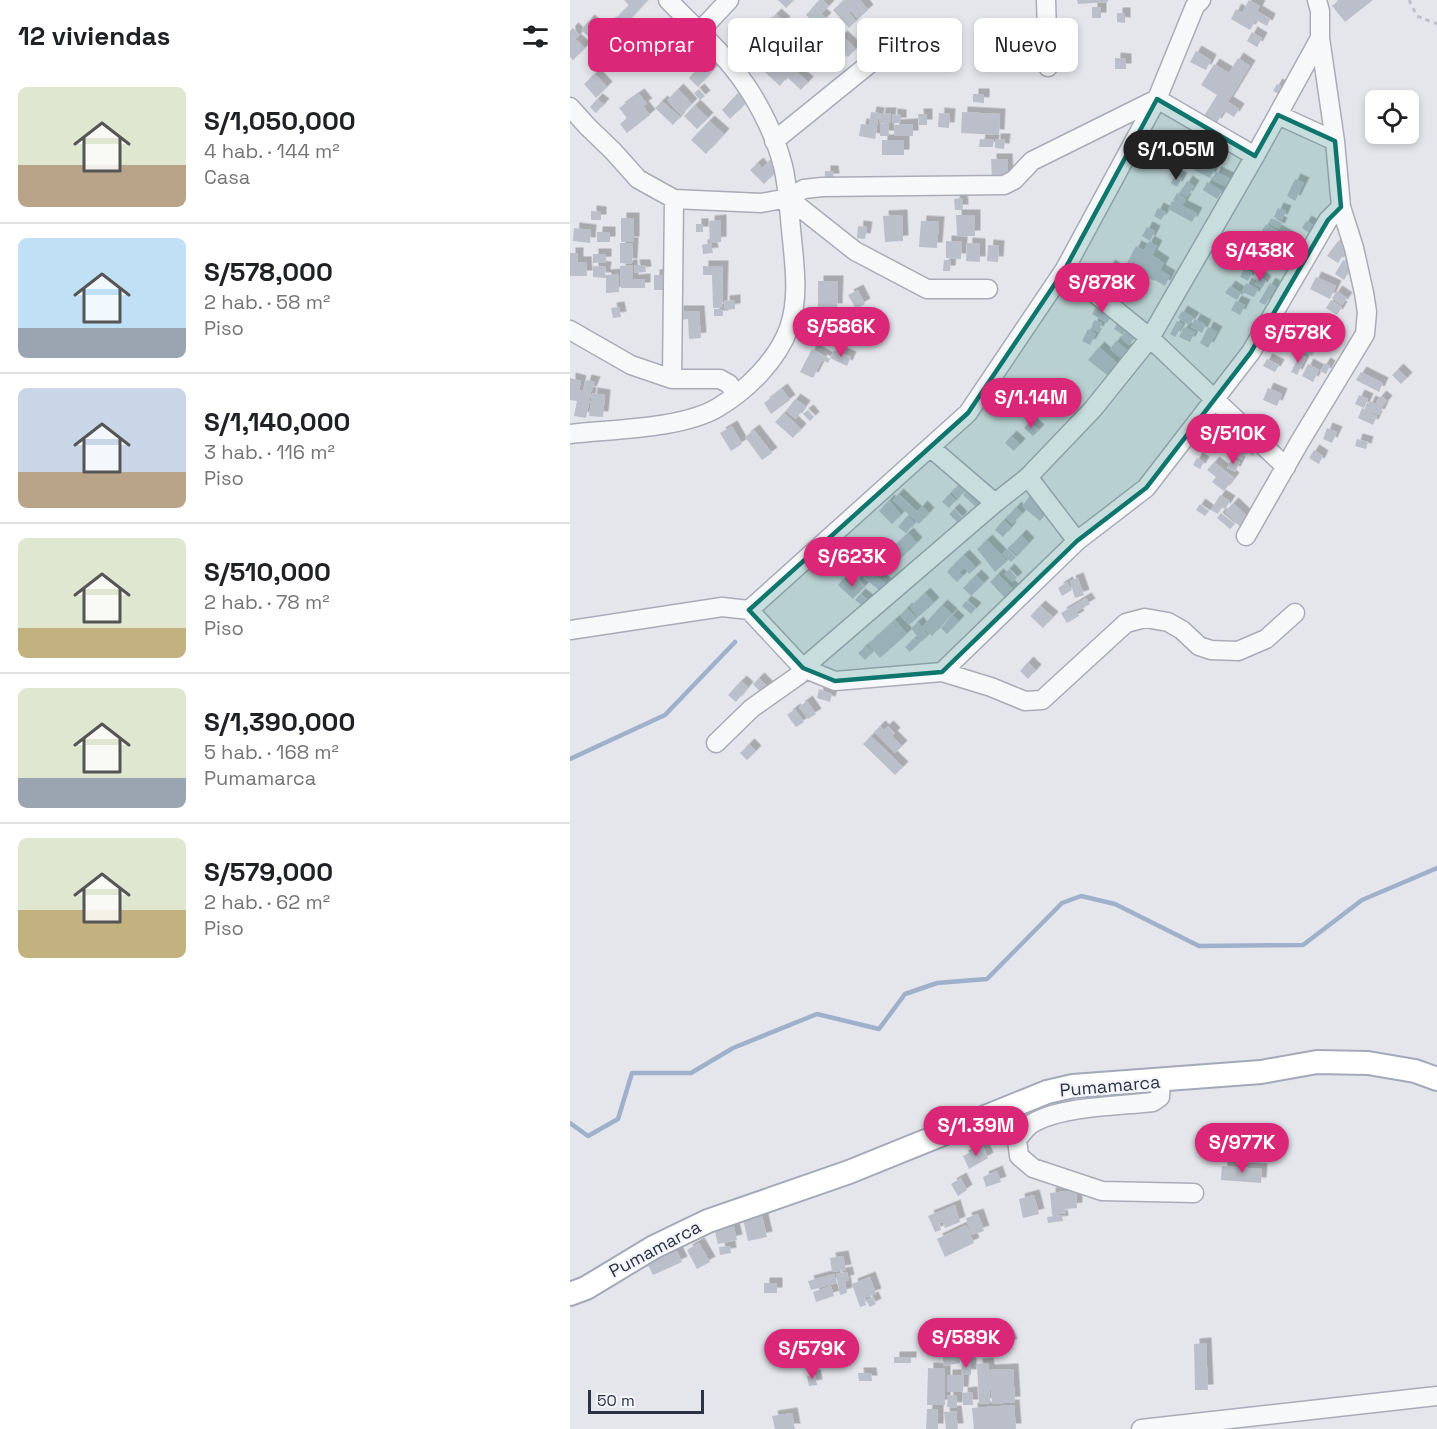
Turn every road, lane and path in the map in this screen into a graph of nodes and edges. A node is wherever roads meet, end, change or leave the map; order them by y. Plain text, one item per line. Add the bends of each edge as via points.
1 (668, 0) edge
2 (729, 0) edge
3 (1046, 0) edge
4 (1201, 0) edge
5 (1317, 0) edge
6 (1409, 0) edge
7 (685, 18) edge
8 (712, 18) edge
9 (1047, 18) edge
10 (1437, 24) edge
11 (1320, 38) junction
12 (716, 51) edge
13 (859, 72) edge
14 (1157, 99) junction
15 (570, 107) edge
16 (1278, 115) junction
17 (774, 141) junction
18 (1335, 141) junction
19 (1255, 156) junction
20 (788, 198) junction
21 (674, 200) junction
22 (1341, 207) junction
23 (1065, 269) junction
24 (988, 289) dead end
25 (570, 330) edge
26 (1150, 338) junction
27 (672, 379) junction
28 (736, 395) junction
29 (1216, 399) junction
30 (570, 434) edge
31 (931, 448) junction
32 (1286, 467) junction
33 (1028, 477) junction
34 (995, 503) junction
35 (1246, 536) dead end
36 (1077, 541) junction
37 (749, 610) junction
38 (1295, 614) dead end
39 (570, 630) edge
40 (803, 668) junction
41 (942, 672) junction
42 (716, 743) dead end
43 (1437, 1079) edge
44 (1161, 1081) junction
45 (1194, 1193) dead end
46 (570, 1294) edge
47 (1437, 1396) edge
48 (1141, 1429) edge

1 - 7 street
2 - 8 street
3 - 9 street
4 - 14 street via 1195,6
5 - 11 street
6 - 10 path via 1417,16
11 - 16 street
11 - 18 street
12 - 17 street via 745,84
13 - 17 street
14 - 19 street
14 - 20 street via 1032,161 1004,185 822,187 804,189
14 - 23 street
15 - 21 street via 638,179
16 - 18 street
16 - 19 street
17 - 20 street
18 - 22 street
19 - 26 street
20 - 21 street via 761,203
20 - 24 street via 855,251 927,289
20 - 28 street via 796,286 794,314 779,349
21 - 27 street
22 - 29 street via 1328,220 1251,352
22 - 32 street via 1364,293 1365,334
23 - 26 street
23 - 31 street via 968,413
25 - 27 street via 631,365
26 - 29 street
26 - 33 street via 1093,409
27 - 28 street via 720,380 729,384
28 - 30 street via 694,418
29 - 32 street
29 - 36 street via 1146,488
31 - 34 street
31 - 37 street
32 - 35 street
33 - 34 street
33 - 36 street
34 - 40 street
36 - 41 street
37 - 39 street via 722,607
37 - 40 street
38 - 41 street via 1266,639 1238,651 1211,651 1168,622 1145,618 1126,623 1042,700 1025,701
40 - 41 street via 835,681
40 - 42 street via 799,675 752,708
43 - 44 main road, Pumamarca via 1368,1063 1317,1062 1261,1072
44 - 45 street via 1160,1097 1153,1102 1068,1111 1042,1118 1017,1139 1019,1156 1033,1168 1102,1191
44 - 46 main road, Pumamarca via 1073,1086 1047,1092 849,1172 708,1221
47 - 48 street

